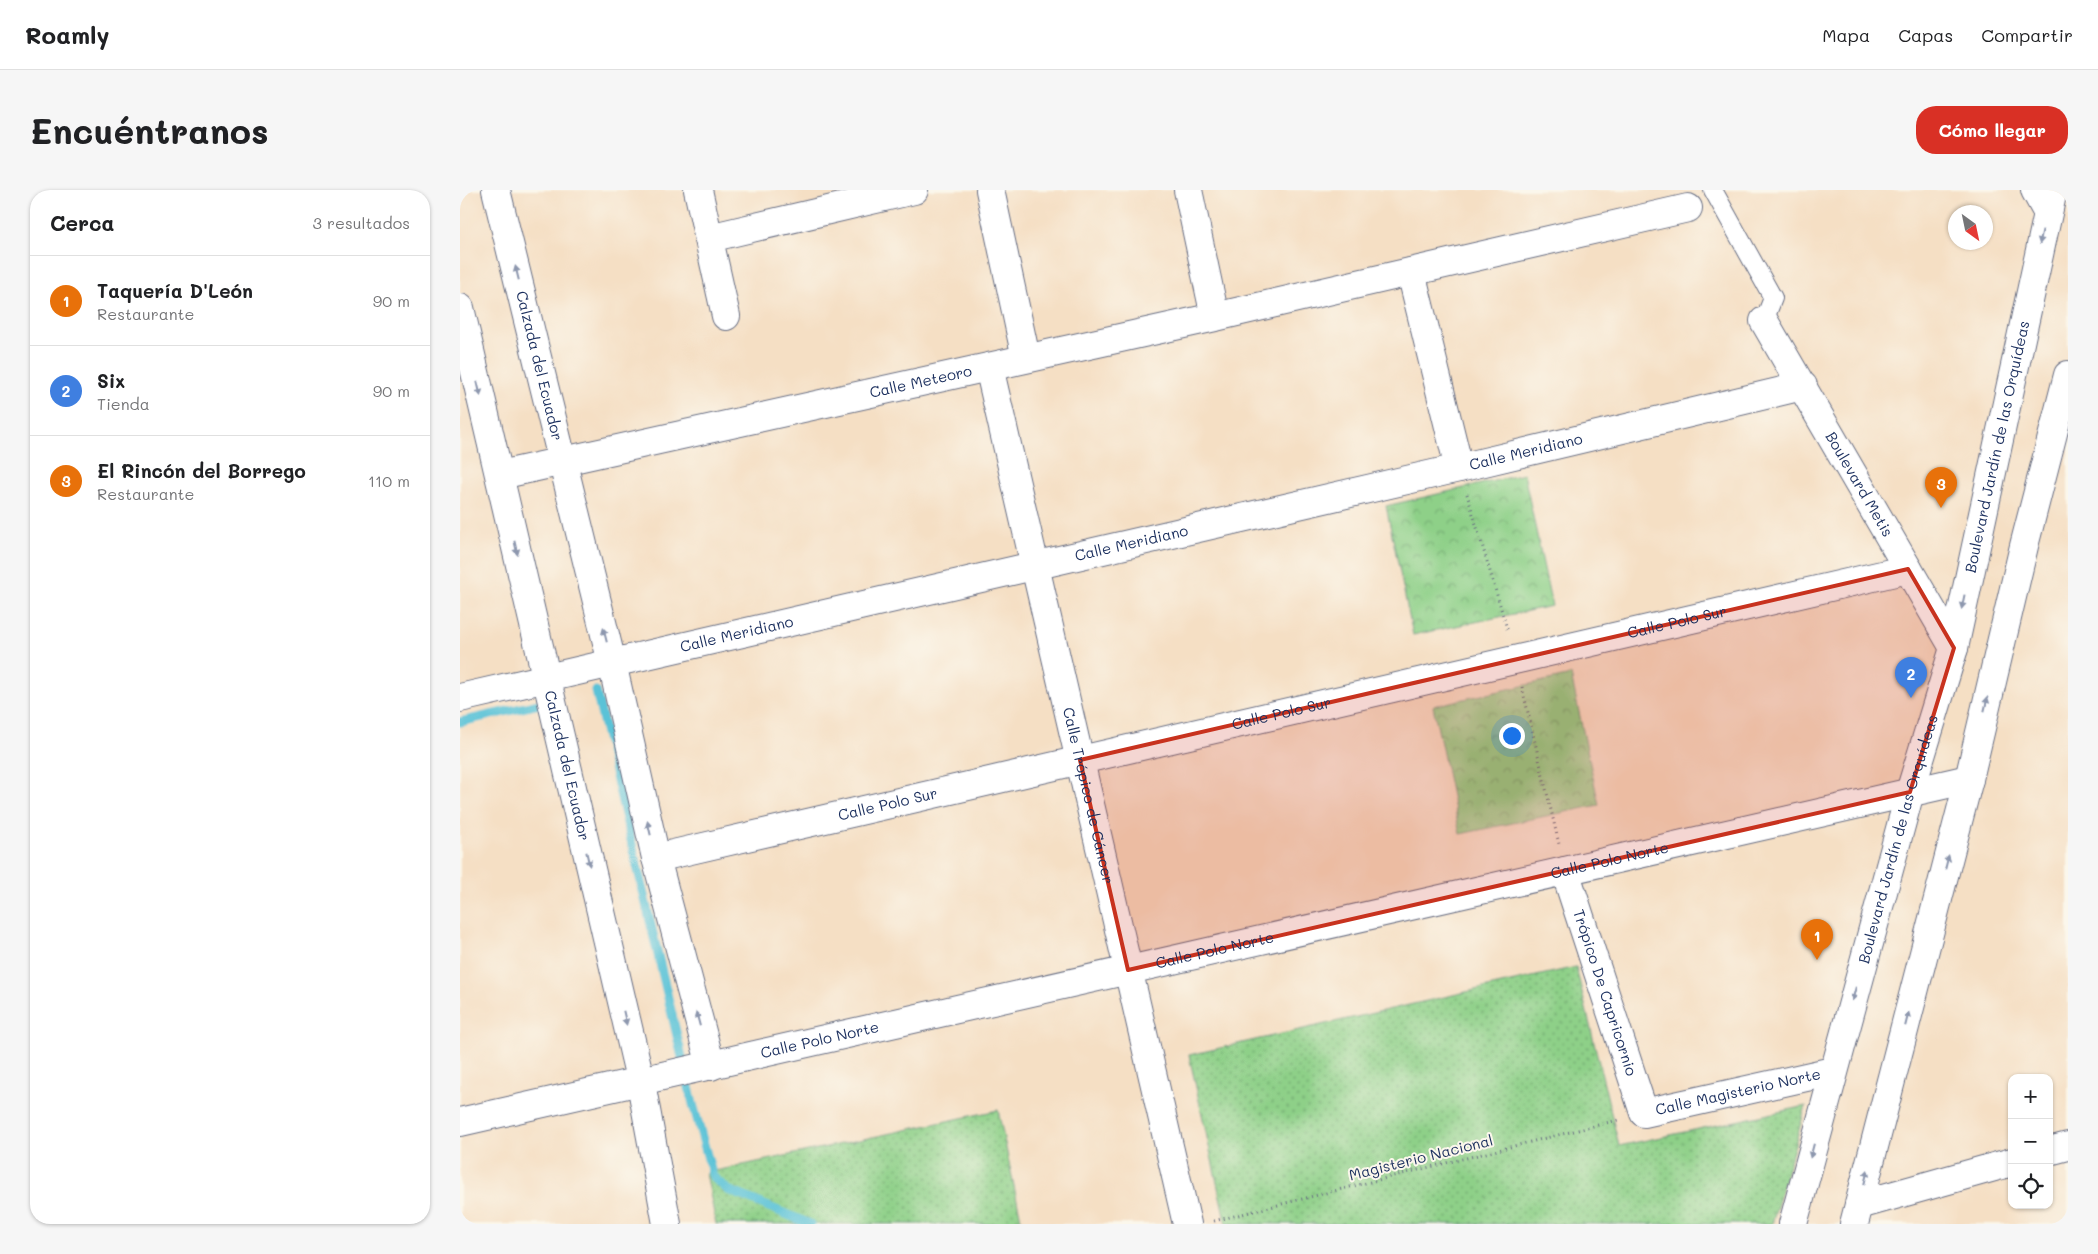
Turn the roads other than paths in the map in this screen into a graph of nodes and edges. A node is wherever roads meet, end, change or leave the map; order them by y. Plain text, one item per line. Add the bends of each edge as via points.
1 (496, 190) edge
2 (698, 190) edge
3 (914, 190) edge
4 (990, 190) edge
5 (1188, 190) edge
6 (1713, 190) edge
7 (2045, 197) edge
8 (1688, 208) dead end
9 (709, 238) junction
10 (1412, 272) junction
11 (460, 308) edge
12 (726, 316) dead end
13 (1215, 317) junction
14 (1764, 321) joint
15 (1026, 358) junction
16 (989, 367) junction
17 (2068, 375) edge
18 (1803, 386) junction
19 (563, 462) junction
20 (1459, 468) junction
21 (500, 475) junction
22 (1035, 565) junction
23 (1908, 569) junction
24 (1954, 648) junction
25 (612, 663) junction
26 (546, 678) junction
27 (460, 698) edge
28 (1080, 760) junction
29 (1969, 779) junction
30 (1910, 792) junction
31 (656, 858) junction
32 (1565, 871) junction
33 (1128, 970) junction
34 (711, 1066) junction
35 (1833, 1071) junction
36 (641, 1083) junction
37 (1644, 1113) joint
38 (460, 1122) edge
39 (2068, 1146) edge
40 (2053, 1150) edge
41 (2008, 1163) edge
42 (1856, 1214) edge
43 (667, 1224) edge
44 (1186, 1224) edge
45 (1793, 1224) edge

19 -> 1 street, Calzada del Ecuador
2 - 9 street
3 - 9 street
4 - 15 street
5 - 13 street
6 - 14 lane via 1773,298
7 -> 24 street, Boulevard Jardín de las Orquídeas
8 - 10 street, Calle Meteoro
9 - 12 street
10 - 13 street, Calle Meteoro
10 - 20 street
11 -> 21 street, Calzada del Ecuador
13 - 15 street, Calle Meteoro
14 - 18 street, Boulevard Metis
15 - 16 street, Calle Meteoro
16 - 19 street, Calle Meteoro
16 - 22 street, Calle Trópico de Cáncer
29 -> 17 street
18 - 20 street, Calle Meridiano
18 - 23 street, Boulevard Metis
19 - 21 street, Calle Meteoro
25 -> 19 street, Calzada del Ecuador
20 - 22 street, Calle Meridiano
21 -> 26 street, Calzada del Ecuador
22 - 25 street, Calle Meridiano
22 - 28 street, Calle Trópico de Cáncer
23 - 24 street, Boulevard Metis
23 - 28 street, Calle Polo Sur
24 - 30 street, Boulevard Jardín de las Orquídeas
25 - 26 street, Calle Meridiano
31 -> 25 street, Calzada del Ecuador
26 - 27 street, Calle Meridiano
26 -> 36 street, Calzada del Ecuador
28 - 31 street, Calle Polo Sur
28 - 33 street, Calle Trópico de Cáncer
29 - 30 street, Calle Polo Norte
42 -> 29 street
30 - 32 street, Calle Polo Norte
30 -> 35 street, Boulevard Jardín de las Orquídeas
34 -> 31 street, Calzada del Ecuador
32 - 33 street, Calle Polo Norte
32 - 37 street, Trópico De Capricornio
33 - 34 street, Calle Polo Norte
33 - 44 street, Calle Trópico de Cáncer
34 - 36 street, Calle Polo Norte
35 - 37 street, Calle Magisterio Norte
35 -> 45 street, Boulevard Jardín de las Orquídeas
36 - 38 street, Calle Polo Norte
36 - 43 street, Calzada del Ecuador
39 - 40 street
41 - 42 street

